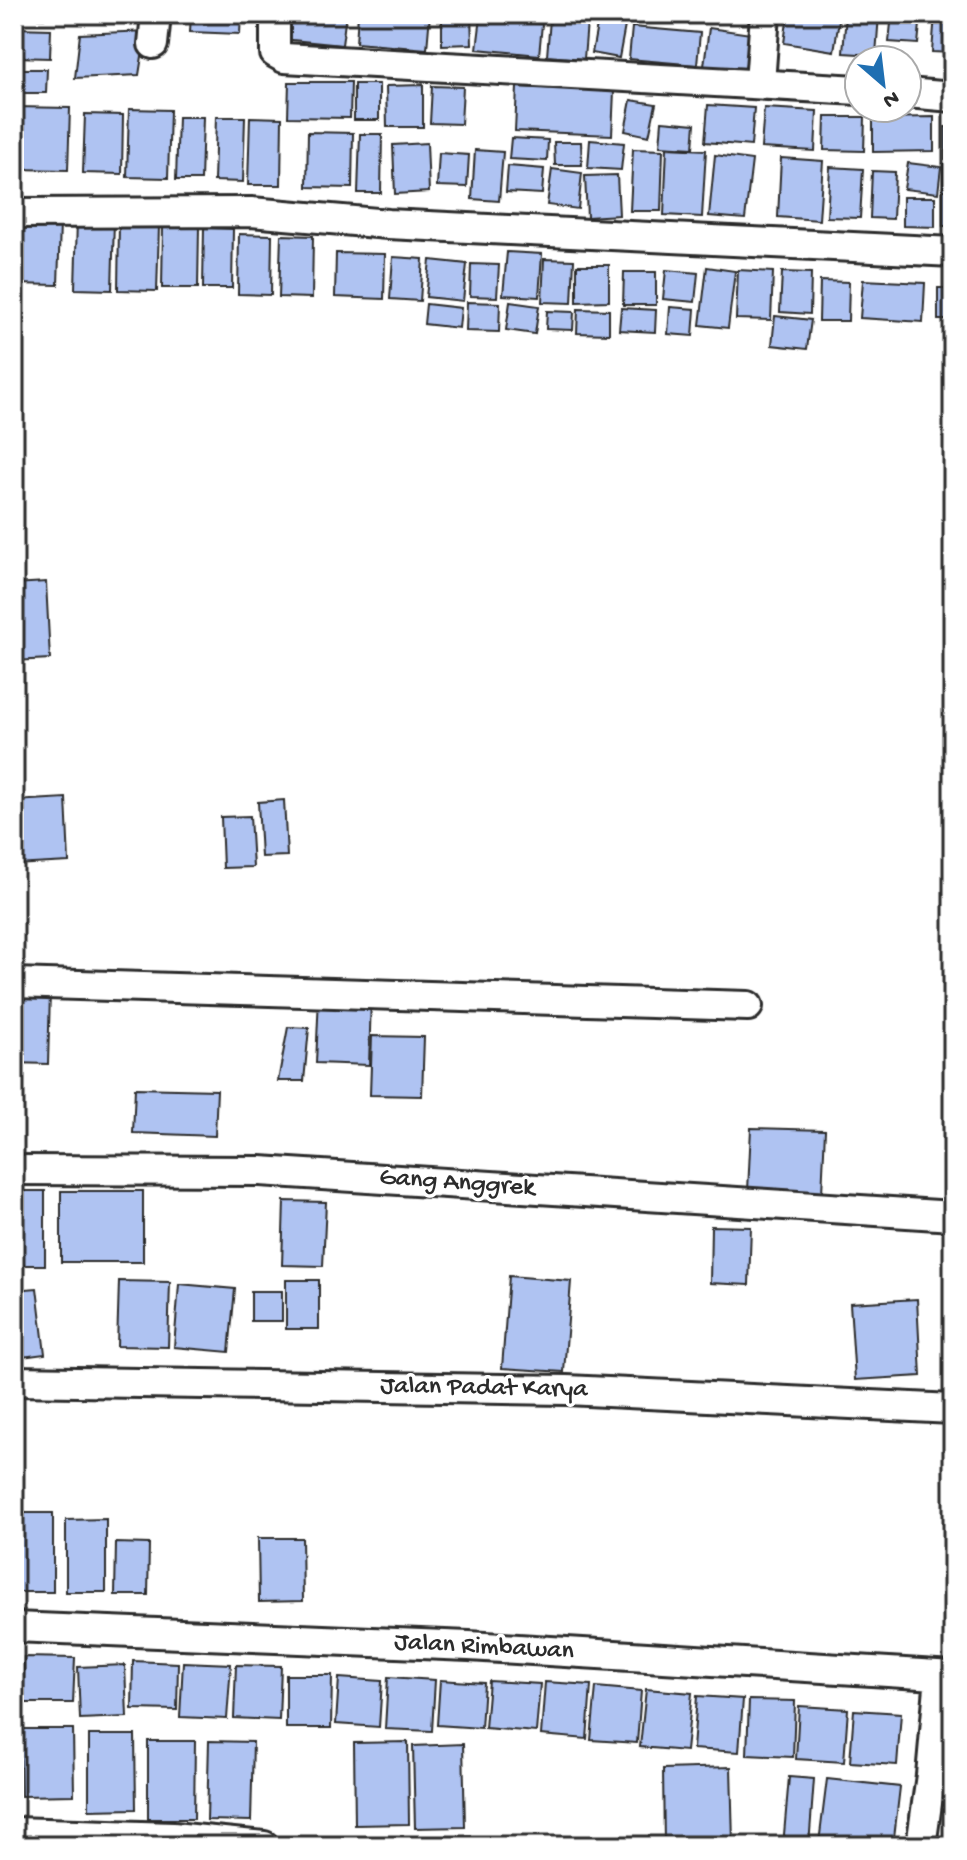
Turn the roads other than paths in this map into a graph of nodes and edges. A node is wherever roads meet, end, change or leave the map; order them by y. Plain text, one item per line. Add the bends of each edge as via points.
1 (156, 14) edge
2 (275, 14) edge
3 (765, 14) edge
4 (153, 44) dead end
5 (760, 83) junction
6 (843, 89) edge
7 (923, 94) edge
8 (953, 97) edge
9 (14, 213) edge
10 (953, 252) edge
11 (14, 983) edge
12 (748, 1006) dead end
13 (14, 1170) edge
14 (953, 1216) edge
15 (14, 1381) edge
16 (953, 1409) edge
17 (14, 1627) edge
18 (947, 1676) edge
19 (942, 1775) edge
20 (14, 1832) edge
21 (264, 1846) edge
22 (921, 1846) edge

1 - 4 street
2 - 5 street via 273,47 284,58
3 - 5 street
5 - 6 street
7 - 8 street
9 - 10 street via 251,212 404,225
11 - 12 street
13 - 14 street, Gang Anggrek via 260,1171
15 - 16 street, Jalan Padat Karya via 567,1390
17 - 18 street, Jalan Rimbawan via 469,1646
18 - 19 street
19 - 22 street
20 - 21 street

